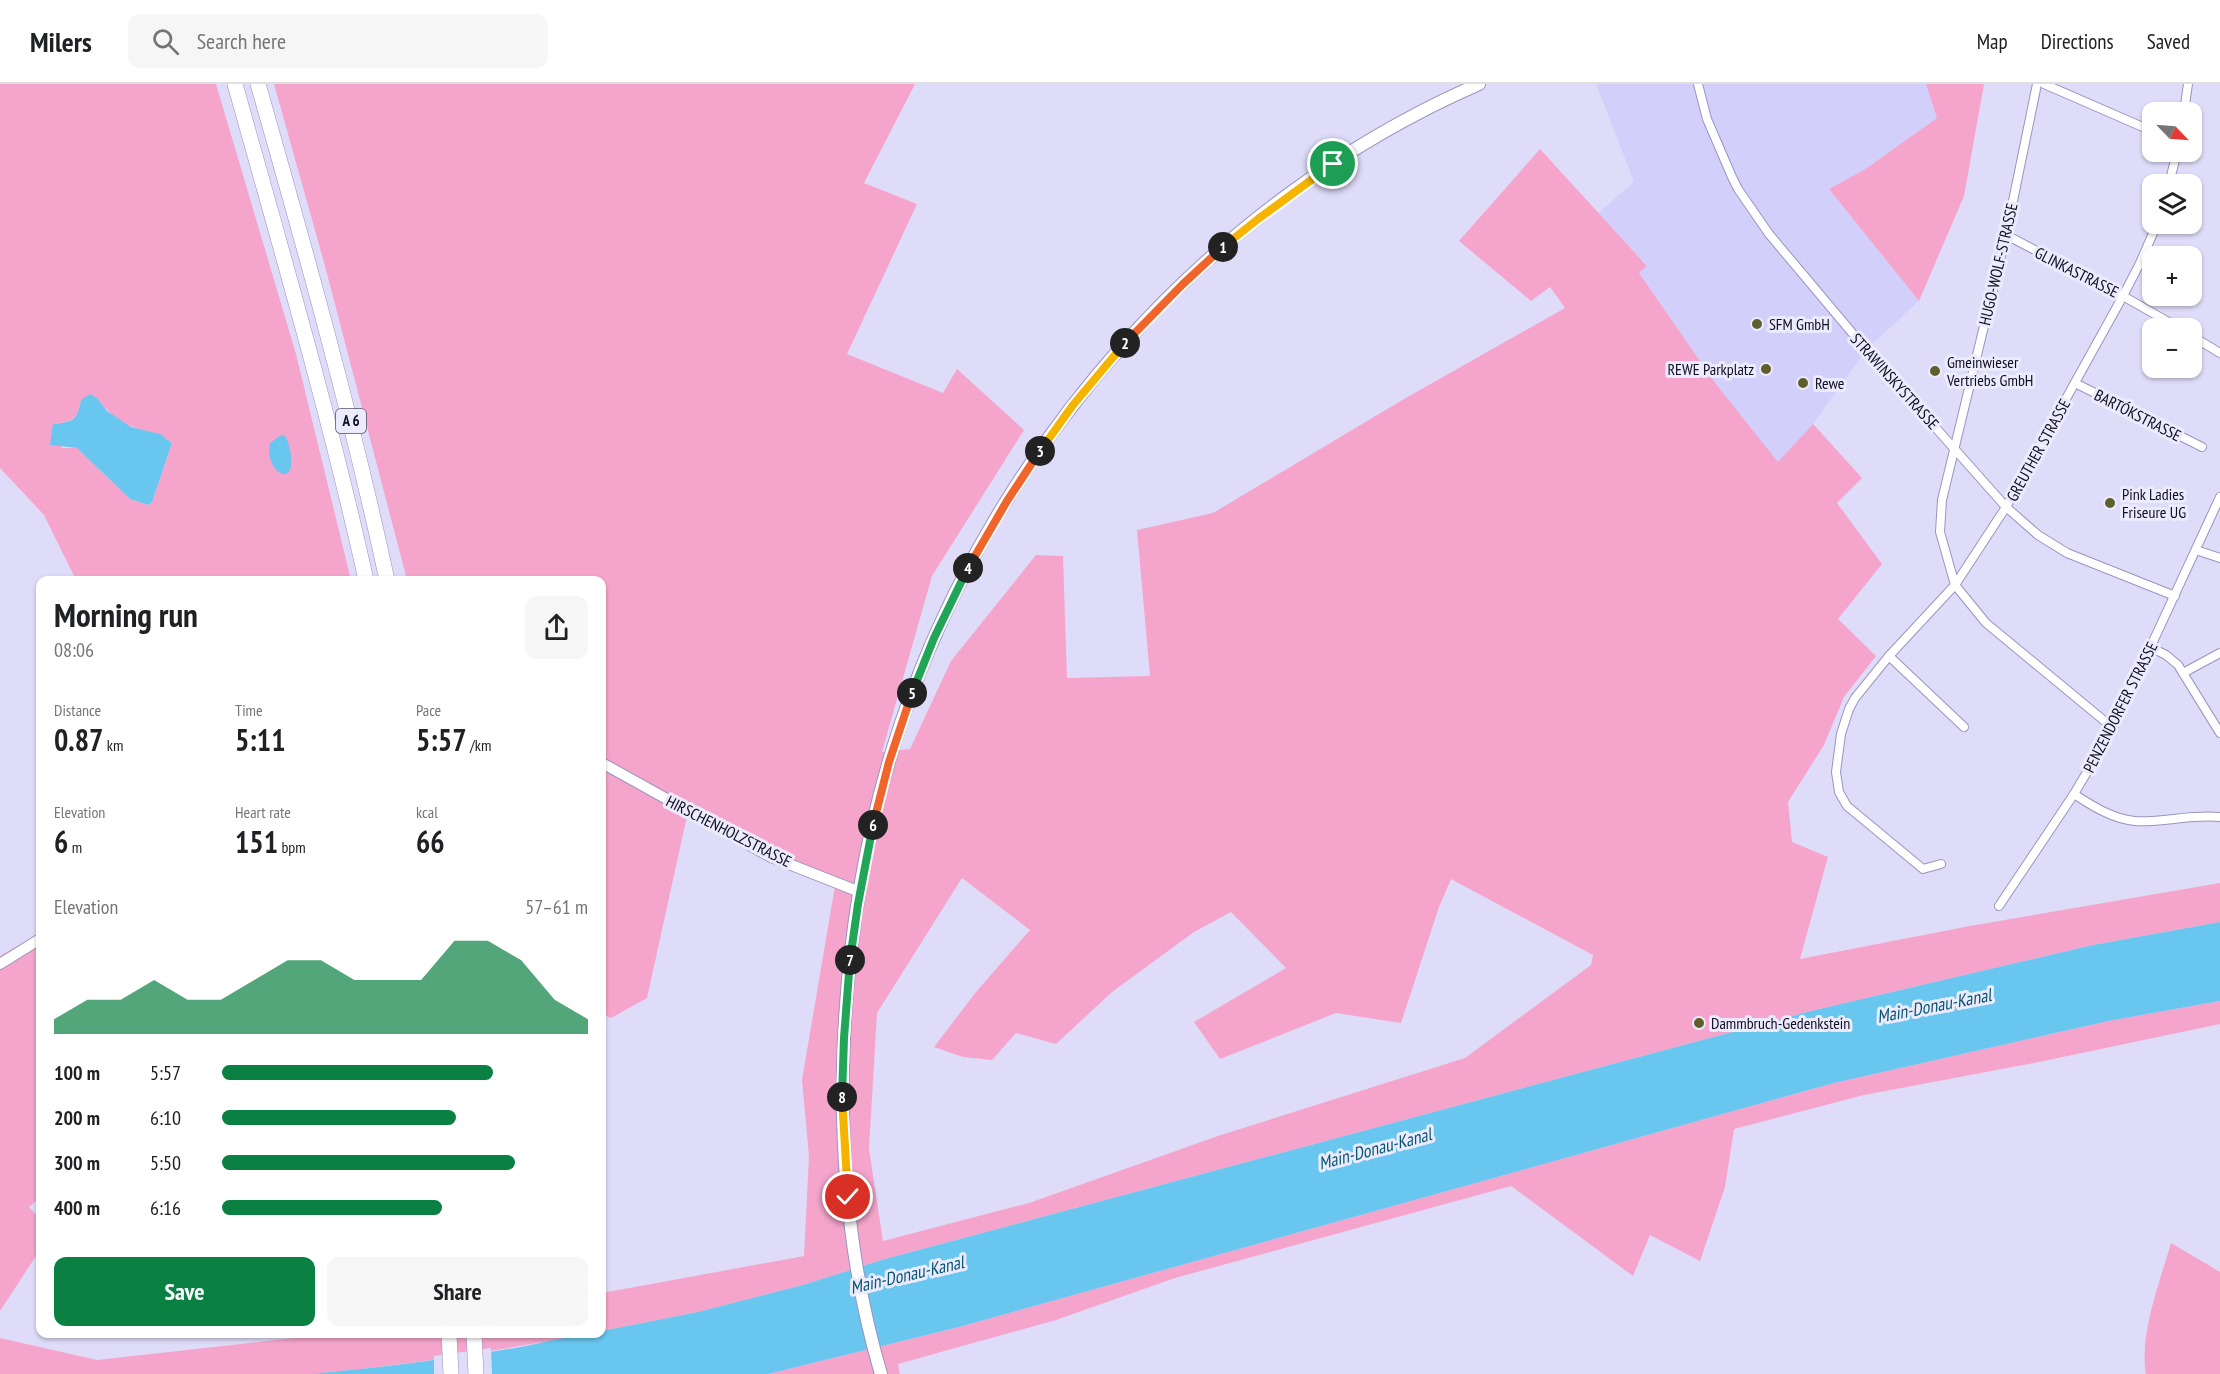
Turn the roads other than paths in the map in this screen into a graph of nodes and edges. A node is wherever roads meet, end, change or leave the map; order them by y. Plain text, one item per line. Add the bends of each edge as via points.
1 (236, 84) edge
2 (258, 84) edge
3 (1479, 84) edge
4 (1698, 84) edge
5 (2037, 84) edge
6 (2044, 84) edge
7 (2188, 84) edge
8 (2185, 102) edge
9 (2142, 127) edge
10 (2153, 234) edge
11 (2006, 235) junction
12 (2123, 296) junction
13 (2162, 318) edge
14 (2202, 342) edge
15 (2220, 353) edge
16 (2075, 383) junction
17 (2202, 447) dead end
18 (1955, 448) junction
19 (2220, 497) edge
20 (2006, 507) junction
21 (2196, 550) junction
22 (2220, 558) edge
23 (365, 576) edge
24 (386, 576) edge
25 (1955, 585) junction
26 (2175, 596) junction
27 (2152, 648) junction
28 (2220, 652) edge
29 (1889, 656) junction
30 (2183, 673) junction
31 (1964, 727) dead end
32 (2113, 728) junction
33 (2220, 733) edge
34 (606, 765) edge
35 (2074, 795) junction
36 (2220, 817) edge
37 (1941, 864) dead end
38 (860, 892) junction
39 (1999, 906) dead end
40 (36, 942) edge
41 (0, 964) edge
42 (449, 1338) edge
43 (474, 1338) edge
44 (880, 1373) edge
45 (451, 1374) edge
46 (476, 1374) edge

1 - 23 highway, A 6 via 334,438
2 - 24 highway, A 6 via 332,347
3 - 38 main road via 1391,128 1327,168 1258,219 1200,267 1148,319 1073,405 998,515 934,638 889,762
4 - 18 street, STRAWINSKYSTRASSE via 1707,119 1732,177 1765,228
5 - 11 street, HUGO-WOLF-STRASSE
6 - 9 street
7 - 8 street
10 - 12 street, GREUTHER STRASSE
11 - 12 street, GLINKASTRASSE
11 - 18 street, HUGO-WOLF-STRASSE
12 - 13 street, GLINKASTRASSE
12 - 16 street, GREUTHER STRASSE
14 - 15 street
16 - 17 street, BARTÓKSTRASSE
16 - 20 street, GREUTHER STRASSE
18 - 20 street, STRAWINSKYSTRASSE
18 - 25 street, HUGO-WOLF-STRASSE via 1942,500 1940,532
19 - 21 street, PENZENDORFER STRASSE
20 - 25 street, GREUTHER STRASSE
20 - 26 street, STRAWINSKYSTRASSE via 2038,535 2067,553
21 - 22 street
21 - 26 street, PENZENDORFER STRASSE
25 - 29 street, GREUTHER STRASSE
25 - 32 street, HUGO-WOLF-STRASSE via 1986,623
26 - 27 street, PENZENDORFER STRASSE
27 - 30 street via 2166,655
27 - 32 street, PENZENDORFER STRASSE
28 - 30 street
29 - 31 street
29 - 37 street, GREUTHER STRASSE via 1855,698 1844,721 1836,772 1839,792 1847,806 1923,869
30 - 33 street
32 - 35 street, PENZENDORFER STRASSE
34 - 38 street, HIRSCHENHOLZSTRASSE via 771,857
35 - 36 street via 2137,821
35 - 39 street, PENZENDORFER STRASSE
38 - 44 main road via 847,993 842,1095 854,1240
40 - 41 street
42 - 45 highway
43 - 46 highway

